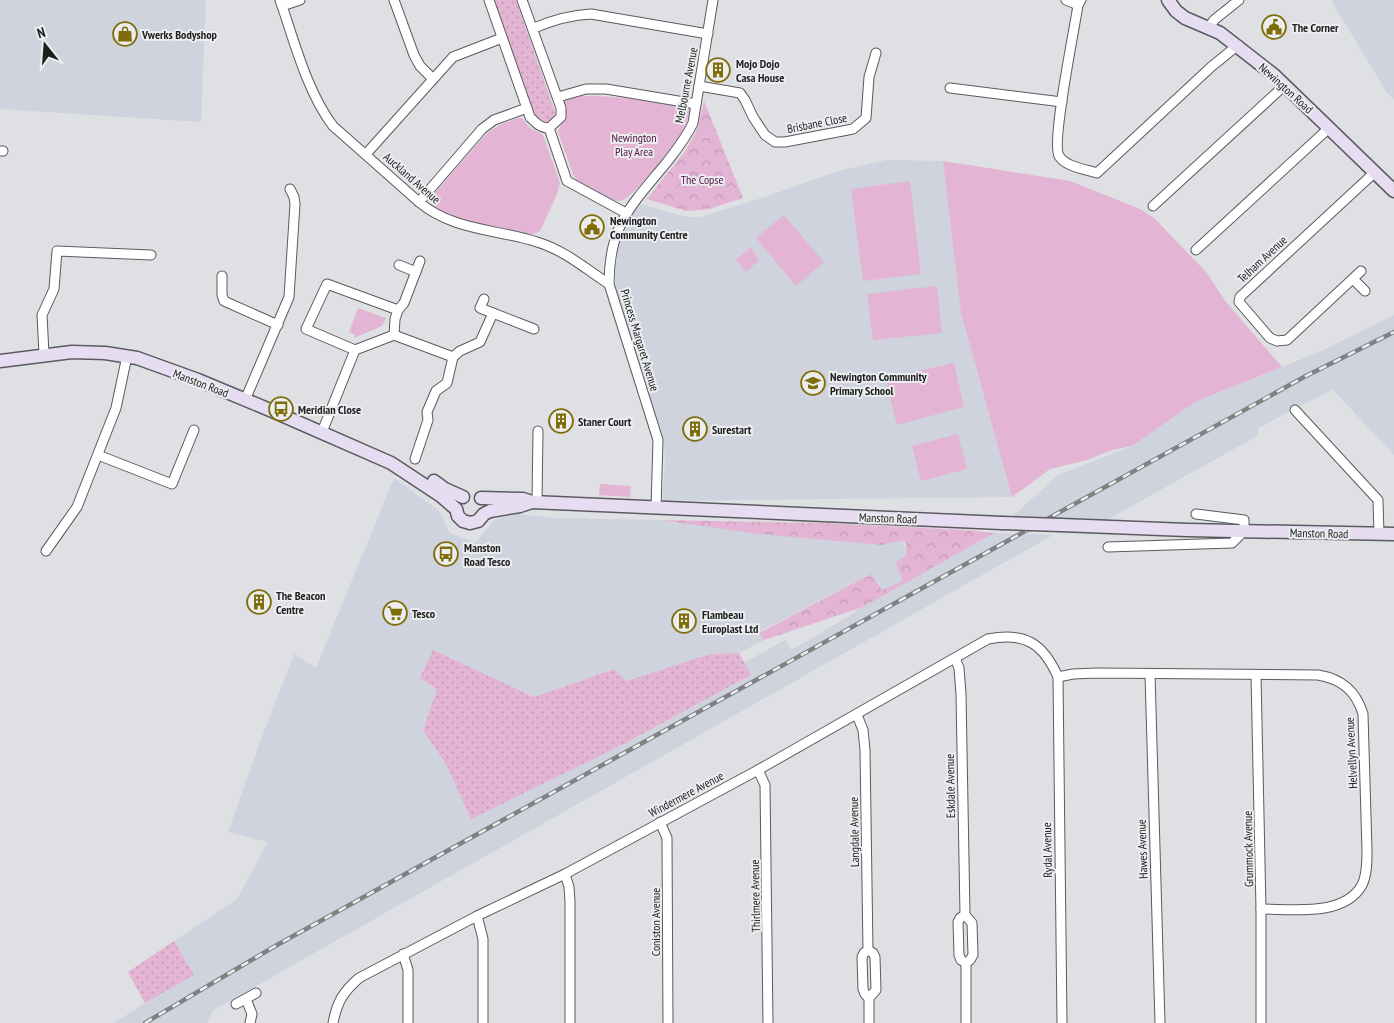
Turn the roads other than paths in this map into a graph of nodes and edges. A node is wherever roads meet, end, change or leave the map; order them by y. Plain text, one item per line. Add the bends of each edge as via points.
1 (300, 0) edge
2 (394, 0) edge
3 (489, 0) edge
4 (522, 0) edge
5 (714, 0) edge
6 (1066, 0) edge
7 (1168, 0) edge
8 (1238, 0) edge
9 (1080, 2) edge
10 (281, 3) edge
11 (534, 28) junction
12 (1209, 28) junction
13 (708, 34) junction
14 (502, 38) junction
15 (1238, 45) junction
16 (876, 53) dead end
17 (433, 79) junction
18 (1285, 85) junction
19 (699, 86) junction
20 (950, 88) dead end
21 (558, 98) junction
22 (1062, 102) junction
23 (696, 104) junction
24 (527, 108) junction
25 (549, 128) junction
26 (1329, 128) junction
27 (366, 154) junction
28 (1374, 173) junction
29 (290, 189) dead end
30 (1394, 191) edge
31 (419, 202) junction
32 (1153, 206) dead end
33 (626, 213) junction
34 (1196, 250) dead end
35 (151, 255) dead end
36 (420, 261) dead end
37 (399, 265) dead end
38 (1360, 271) dead end
39 (416, 272) junction
40 (222, 276) dead end
41 (1353, 279) junction
42 (609, 284) junction
43 (1365, 291) dead end
44 (484, 300) dead end
45 (398, 310) junction
46 (493, 313) junction
47 (278, 325) junction
48 (534, 329) dead end
49 (394, 335) junction
50 (355, 350) junction
51 (44, 354) junction
52 (127, 356) junction
53 (453, 357) junction
54 (0, 361) edge
55 (245, 400) junction
56 (1295, 410) dead end
57 (194, 430) dead end
58 (538, 431) dead end
59 (322, 432) junction
60 (98, 455) junction
61 (414, 459) dead end
62 (391, 463) junction
63 (463, 496) junction
64 (481, 498) junction
65 (534, 502) junction
66 (656, 508) junction
67 (456, 509) junction
68 (484, 514) junction
69 (1196, 514) dead end
70 (1244, 531) junction
71 (1379, 534) junction
72 (1394, 534) edge
73 (1108, 548) dead end
74 (46, 551) dead end
75 (955, 658) junction
76 (1150, 674) junction
77 (1256, 675) junction
78 (1058, 677) junction
79 (857, 715) junction
80 (758, 770) junction
81 (660, 822) junction
82 (565, 874) junction
83 (1262, 909) junction
84 (965, 915) junction
85 (477, 916) junction
86 (402, 954) junction
87 (966, 963) junction
88 (256, 993) dead end
89 (246, 998) junction
90 (236, 1004) dead end
91 (250, 1023) edge
92 (333, 1023) edge
93 (408, 1023) edge
94 (483, 1023) edge
95 (570, 1023) edge
96 (668, 1023) edge
97 (768, 1023) edge
98 (869, 1023) edge
99 (966, 1023) edge
100 (1062, 1023) edge
101 (1160, 1023) edge
102 (1261, 1023) edge

1 - 10 street
2 - 17 street via 414,55
3 - 14 street
4 - 11 street
5 - 13 street, Melbourne Avenue
6 - 9 street
7 - 12 main road, Newington Road via 1185,18
8 - 12 street
9 - 22 street
10 - 27 street, Auckland Avenue via 322,112 333,126
11 - 13 street via 573,14 590,14
11 - 21 street
12 - 15 main road, Newington Road
13 - 19 street, Melbourne Avenue
14 - 17 street via 453,57
14 - 24 street
15 - 18 main road, Newington Road
15 - 22 street via 1097,173 1067,164 1059,156 1057,145
16 - 19 street, Brisbane Close via 869,77 866,118 861,124 853,129 794,140 780,142 768,138 740,93
17 - 27 street
18 - 26 main road, Newington Road
18 - 32 street
19 - 23 street, Melbourne Avenue
20 - 22 street
21 - 23 street via 586,89 606,89
21 - 25 street via 561,117
23 - 33 street, Melbourne Avenue via 693,123 683,142
24 - 25 street via 536,124
24 - 31 street via 494,120 482,129
25 - 33 street via 567,181
26 - 28 main road, Newington Road
26 - 34 street
27 - 31 street, Auckland Avenue
28 - 30 main road, Newington Road
28 - 41 street, Telham Avenue via 1240,297 1239,302 1270,338 1287,340
29 - 47 street via 295,204 290,298
31 - 42 street, Auckland Avenue via 436,215 458,224 536,241 555,249
33 - 42 street, Princess Margaret Avenue via 610,254
35 - 51 street via 57,251 54,289 42,315
36 - 39 street
37 - 39 street
38 - 41 street, Telham Avenue
39 - 45 street
40 - 47 street via 224,301
41 - 43 street
42 - 66 street, Princess Margaret Avenue via 658,440
44 - 46 street via 480,308
45 - 49 street
45 - 50 street via 328,284 306,329
46 - 48 street
46 - 53 street via 480,342
47 - 55 street
49 - 50 street
49 - 53 street
50 - 59 street
51 - 52 main road, Manston Road via 88,352
51 - 54 main road, Manston Road
52 - 55 main road, Manston Road
52 - 60 street via 116,408
53 - 61 street via 447,383 436,391 428,410 428,420
55 - 59 main road, Manston Road
56 - 71 street via 1378,500
57 - 60 street via 172,484
58 - 65 street
59 - 62 main road, Manston Road
60 - 74 street via 77,507
62 - 63 main road, Manston Road via 411,467 445,489
62 - 67 main road, Manston Road
63 - 64 main road, Manston Road via 472,494
63 - 67 main road
64 - 65 main road, Manston Road
64 - 68 main road
65 - 66 main road, Manston Road
65 - 68 main road, Manston Road
66 - 70 main road, Manston Road, bridge
67 - 68 main road, Manston Road via 466,522 478,521
69 - 70 street via 1244,520
70 - 71 main road, Manston Road
70 - 73 street via 1232,543
71 - 72 main road, Manston Road
75 - 78 street, Windermere Avenue via 988,639 1015,637 1046,653
75 - 79 street, Windermere Avenue
75 - 84 street, Eskdale Avenue via 961,694
76 - 77 street, Helvellyn Avenue
76 - 78 street, Helvellyn Avenue via 1073,674
76 - 101 street, Hawes Avenue
77 - 83 street, Grummock Avenue
77 - 83 street, Helvellyn Avenue via 1332,678 1352,692 1359,702 1363,714 1367,851 1362,884 1353,896 1337,906
78 - 100 street, Rydal Avenue
79 - 80 street, Windermere Avenue
79 - 98 street, Langdale Avenue via 863,730 864,750 868,950 875,957 876,990 869,998
80 - 81 street, Windermere Avenue
80 - 97 street, Thirlmere Avenue via 765,785
81 - 82 street, Windermere Avenue
81 - 96 street, Coniston Avenue via 667,838
82 - 85 street, Windermere Avenue
82 - 95 street via 570,901
83 - 102 street, Grummock Avenue
84 - 87 street, Eskdale Avenue via 972,923 972,955
84 - 87 street, Eskdale Avenue via 958,922 959,955
85 - 86 street, Windermere Avenue
85 - 94 street via 483,939
86 - 92 street, Windermere Avenue via 359,978 344,991
86 - 93 street via 408,970
87 - 99 street, Eskdale Avenue
88 - 89 street
89 - 90 street
89 - 91 street via 252,1014

